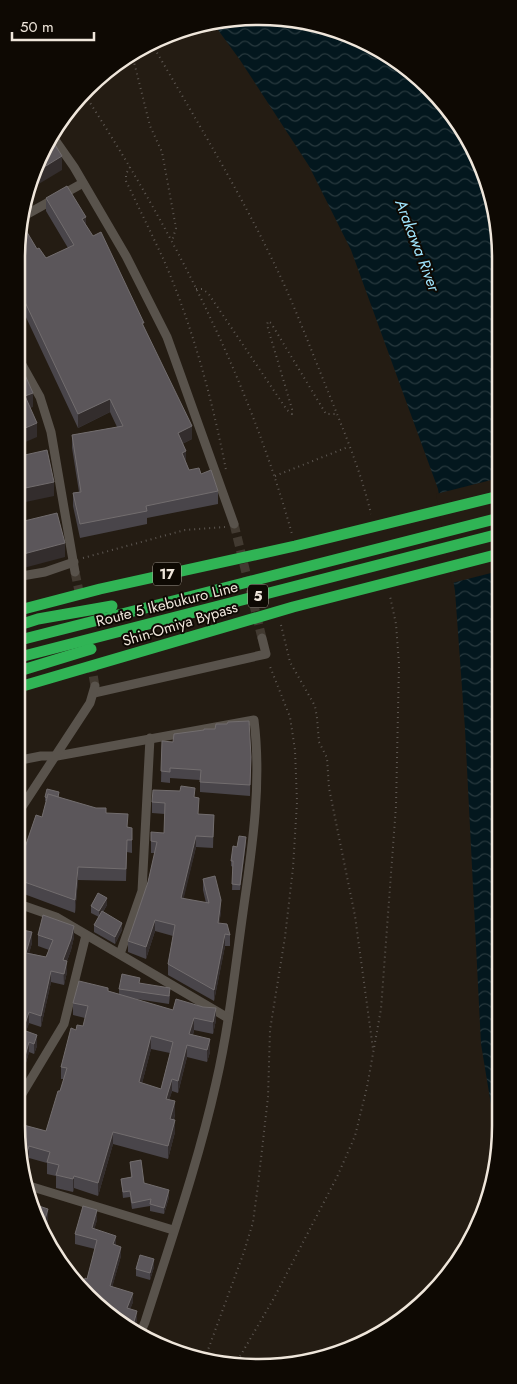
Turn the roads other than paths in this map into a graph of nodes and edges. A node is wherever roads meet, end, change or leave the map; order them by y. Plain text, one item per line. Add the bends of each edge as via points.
1 (56, 142) edge
2 (83, 182) junction
3 (29, 213) edge
4 (25, 370) edge
5 (492, 498) edge
6 (492, 520) edge
7 (234, 524) tunnel mouth
8 (492, 536) edge
9 (492, 556) edge
10 (74, 562) junction
11 (75, 572) tunnel mouth
12 (25, 575) edge
13 (238, 584) junction
14 (243, 600) junction
15 (25, 609) edge
16 (25, 623) edge
17 (262, 638) tunnel mouth
18 (25, 639) edge
19 (25, 656) edge
20 (25, 669) edge
21 (25, 685) edge
22 (150, 738) junction
23 (57, 756) junction
24 (25, 759) edge
25 (25, 803) edge
26 (25, 906) edge
27 (86, 935) junction
28 (120, 954) junction
29 (228, 1018) junction
30 (25, 1089) edge
31 (33, 1187) edge
32 (174, 1230) junction
33 (142, 1328) edge

1 - 2 street
2 - 3 street
2 - 7 street via 126,256 167,337
4 - 10 street via 40,397 51,432
5 - 15 highway, 17
6 - 13 highway, Route 5 Ikebukuro Line / 5
8 - 14 highway, Route 5 Ikebukuro Line / 5
9 - 21 highway, Shin-Omiya Bypass via 293,607
10 - 11 street
10 - 12 street
13 - 16 highway
13 - 18 highway, Route 5 Ikebukuro Line / 5
14 - 19 highway, Route 5 Ikebukuro Line / 5
14 - 20 highway
17 - 23 street via 266,654 95,689 90,703
22 - 23 street
22 - 28 street via 142,892
22 - 29 street via 254,720 254,835
23 - 24 street
23 - 25 street
26 - 27 street via 56,917
27 - 28 street
27 - 30 street via 64,1024
28 - 29 street
29 - 32 street via 198,1154
31 - 32 street
32 - 33 street

